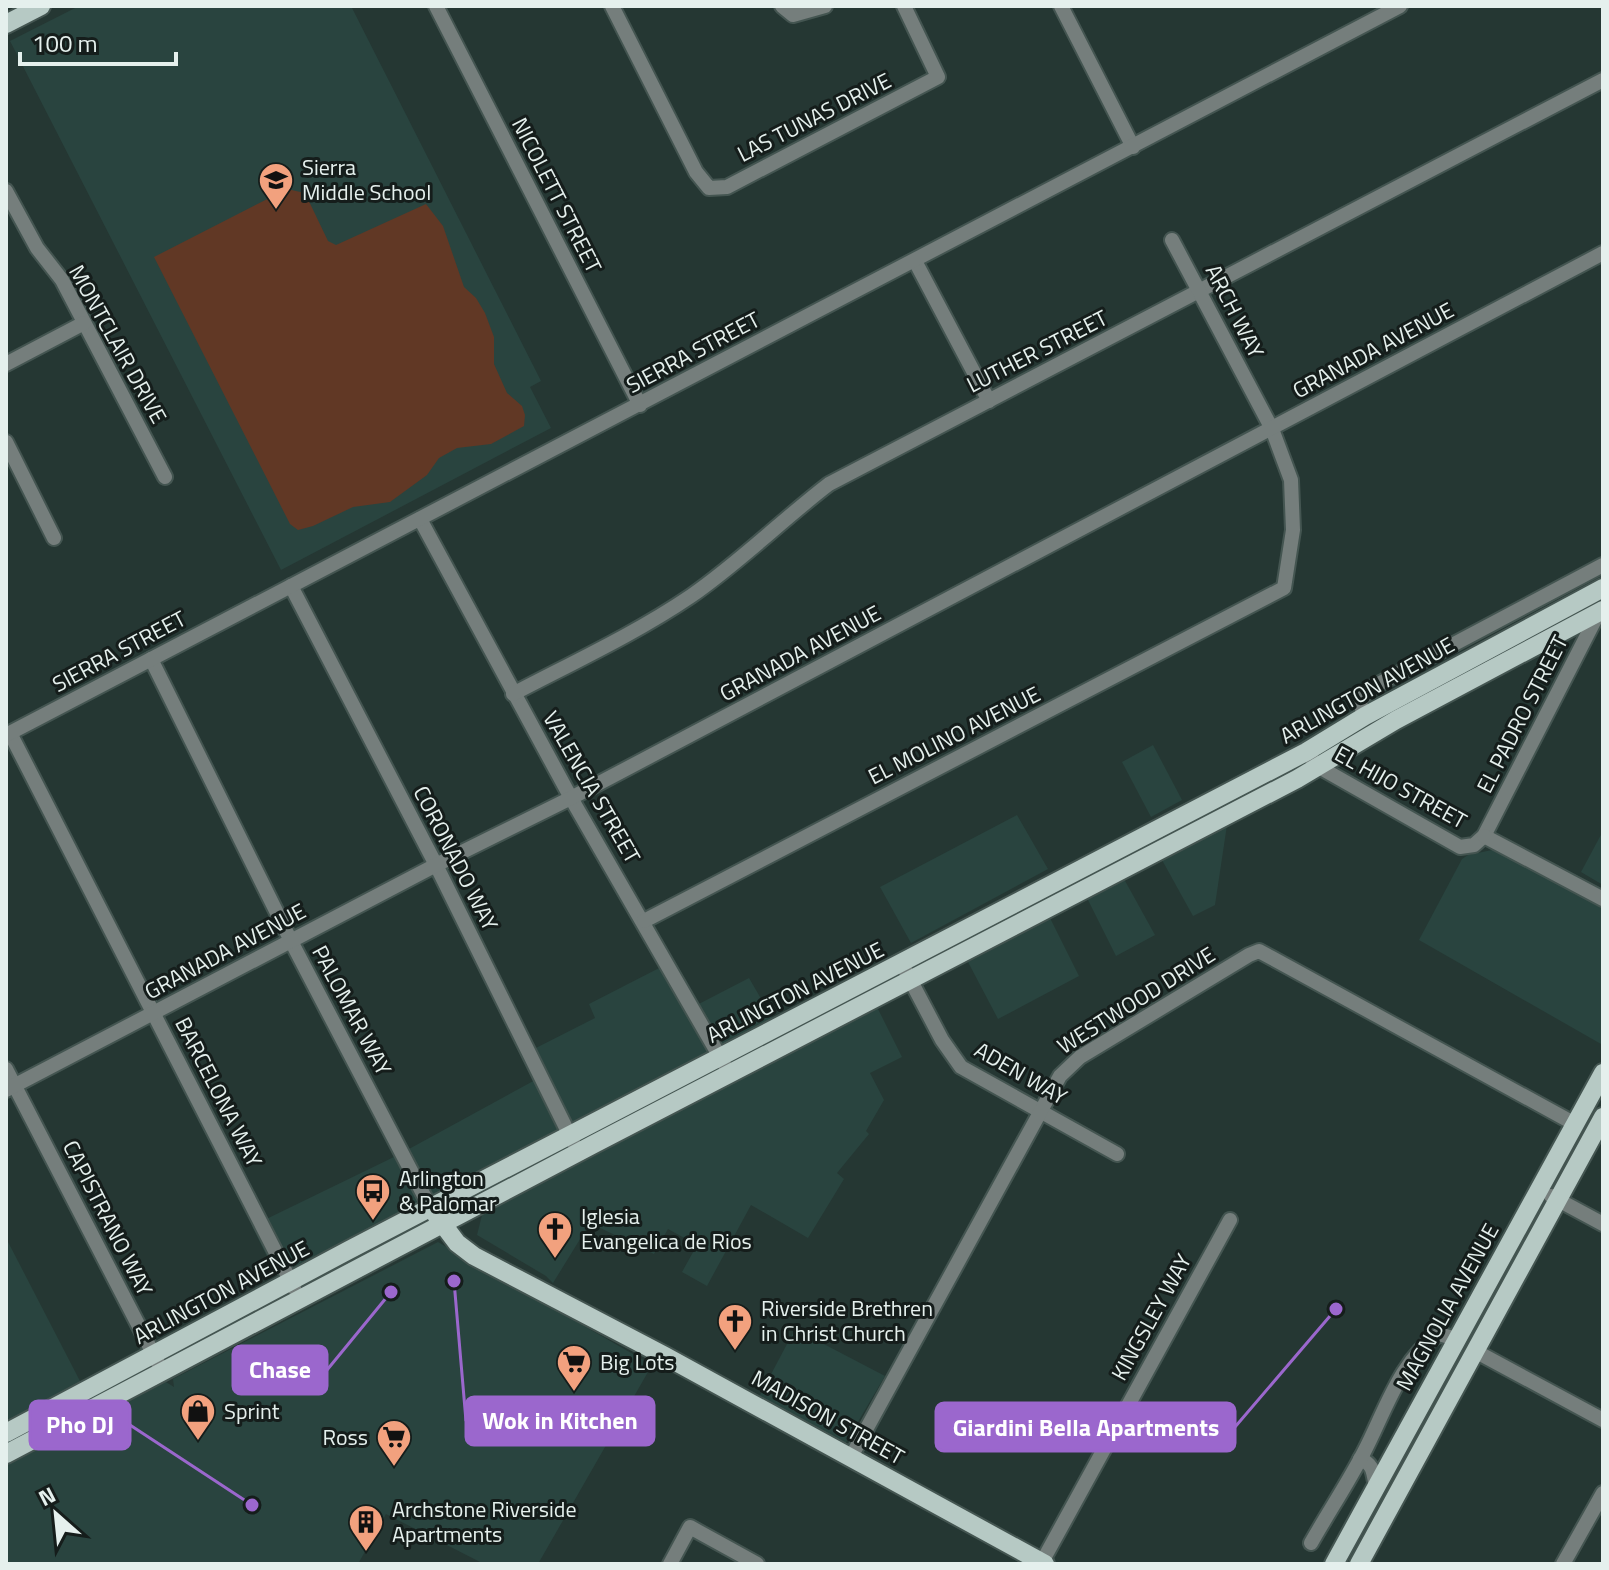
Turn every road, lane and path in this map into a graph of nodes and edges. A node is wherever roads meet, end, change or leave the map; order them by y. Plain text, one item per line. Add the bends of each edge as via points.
1 (41, 6) edge
2 (436, 6) edge
3 (612, 6) edge
4 (782, 6) edge
5 (825, 6) edge
6 (904, 6) edge
7 (1400, 6) edge
8 (1066, 8) edge
9 (6, 24) edge
10 (1603, 80) edge
11 (1133, 147) junction
12 (8, 198) edge
13 (1172, 240) dead end
14 (1603, 253) edge
15 (915, 261) junction
16 (1201, 291) junction
17 (84, 323) junction
18 (6, 364) edge
19 (989, 401) junction
20 (640, 405) junction
21 (1272, 429) junction
22 (6, 442) edge
23 (165, 477) dead end
24 (420, 519) junction
25 (54, 538) dead end
26 (1603, 565) edge
27 (291, 586) junction
28 (1284, 588) joint
29 (1603, 588) edge
30 (1534, 601) junction
31 (1601, 611) edge
32 (1544, 619) junction
33 (151, 659) junction
34 (513, 694) junction
35 (1365, 716) junction
36 (8, 734) edge
37 (1306, 752) junction
38 (1319, 767) junction
39 (571, 798) junction
40 (1484, 836) junction
41 (436, 865) junction
42 (1603, 899) edge
43 (644, 921) junction
44 (291, 941) junction
45 (902, 964) junction
46 (910, 982) junction
47 (155, 1014) junction
48 (720, 1057) junction
49 (6, 1069) edge
50 (1603, 1073) edge
51 (730, 1075) junction
52 (10, 1088) edge
53 (1039, 1109) junction
54 (1603, 1117) edge
55 (1575, 1124) junction
56 (574, 1145) junction
57 (1117, 1154) dead end
58 (1538, 1189) junction
59 (1558, 1200) junction
60 (431, 1209) junction
61 (1230, 1220) dead end
62 (1603, 1224) edge
63 (443, 1225) junction
64 (291, 1282) junction
65 (300, 1300) junction
66 (1456, 1339) junction
67 (1475, 1351) junction
68 (158, 1363) junction
69 (1603, 1420) edge
70 (6, 1433) edge
71 (6, 1454) edge
72 (851, 1457) junction
73 (1360, 1459) junction
74 (1376, 1487) junction
75 (1603, 1493) edge
76 (1311, 1543) dead end
77 (1043, 1563) edge
78 (670, 1564) edge
79 (757, 1564) edge
80 (1334, 1564) edge
81 (1359, 1564) edge
82 (1563, 1564) edge

1 - 9 main road
2 - 20 street, NICOLETT STREET
3 - 6 street, LAS TUNAS DRIVE via 709,188 727,187 938,77
4 - 5 street via 793,15
7 - 11 street, SIERRA STREET
8 - 11 street
10 - 16 street, LUTHER STREET
11 - 15 street, SIERRA STREET
12 - 17 street, MONTCLAIR DRIVE
13 - 16 street, ARCH WAY
14 - 21 street, GRANADA AVENUE
15 - 19 street
15 - 20 street, SIERRA STREET
16 - 19 street, LUTHER STREET
16 - 21 street, ARCH WAY
17 - 18 street
17 - 23 street, MONTCLAIR DRIVE
19 - 34 street, LUTHER STREET via 829,484 689,598
20 - 24 street, SIERRA STREET
21 - 28 street, ARCH WAY via 1291,480 1293,530
21 - 39 street, GRANADA AVENUE
22 - 25 street
24 - 27 street, SIERRA STREET
24 - 34 street, VALENCIA STREET
26 - 30 street
27 - 33 street, SIERRA STREET
27 - 41 street, CORONADO WAY
28 - 43 street, EL MOLINO AVENUE
29 - 32 main road, ARLINGTON AVENUE
30 - 32 street
30 - 35 street via 1373,687 1359,701
31 - 38 main road, ARLINGTON AVENUE
31 - 40 street, EL PADRO STREET
32 - 35 main road, ARLINGTON AVENUE
33 - 36 street, SIERRA STREET
33 - 44 street, PALOMAR WAY
34 - 39 street, VALENCIA STREET
35 - 37 main road, ARLINGTON AVENUE
36 - 47 street, BARCELONA WAY
37 - 38 street, EL HIJO STREET
37 - 45 main road, ARLINGTON AVENUE
38 - 40 street, EL HIJO STREET via 1460,847 1474,845
38 - 46 main road, ARLINGTON AVENUE
39 - 41 street, GRANADA AVENUE
39 - 43 street, VALENCIA STREET
40 - 42 street, EL HIJO STREET
41 - 44 street, GRANADA AVENUE
41 - 56 street, CORONADO WAY
43 - 48 street, VALENCIA STREET
44 - 47 street, GRANADA AVENUE
44 - 60 street, PALOMAR WAY
45 - 46 street, ADEN WAY
45 - 48 main road, ARLINGTON AVENUE
46 - 51 main road, ARLINGTON AVENUE
46 - 53 street, ADEN WAY via 961,1067
47 - 52 street, GRANADA AVENUE
47 - 64 street, BARCELONA WAY
48 - 51 street, VALENCIA STREET
48 - 56 main road, ARLINGTON AVENUE
49 - 52 street, CAPISTRANO WAY
50 - 55 main road, MAGNOLIA AVENUE
51 - 56 main road, ARLINGTON AVENUE
52 - 68 street, CAPISTRANO WAY
53 - 55 street, WESTWOOD DRIVE via 1080,1057 1259,951
53 - 57 street, ADEN WAY
53 - 72 street, WESTWOOD DRIVE
54 - 59 main road, MAGNOLIA AVENUE
55 - 58 main road, MAGNOLIA AVENUE
56 - 60 main road, ARLINGTON AVENUE
56 - 63 main road, ARLINGTON AVENUE
58 - 59 street
58 - 66 main road, MAGNOLIA AVENUE
59 - 62 street
59 - 67 main road, MAGNOLIA AVENUE
60 - 63 main road, MADISON STREET
60 - 64 main road, ARLINGTON AVENUE
61 - 77 street, KINGSLEY WAY
63 - 65 main road, ARLINGTON AVENUE
63 - 72 main road, MADISON STREET via 474,1256
64 - 65 street, BARCELONA WAY
64 - 68 main road, ARLINGTON AVENUE
65 - 68 main road, ARLINGTON AVENUE
66 - 73 street via 1439,1334 1423,1344
66 - 74 main road, MAGNOLIA AVENUE
67 - 69 street
67 - 81 main road, MAGNOLIA AVENUE
68 - 70 main road, ARLINGTON AVENUE
68 - 71 main road, ARLINGTON AVENUE
72 - 77 main road, MADISON STREET
73 - 74 street via 1373,1468
73 - 76 street
74 - 80 main road, MAGNOLIA AVENUE
75 - 82 street
78 - 79 street via 690,1527

